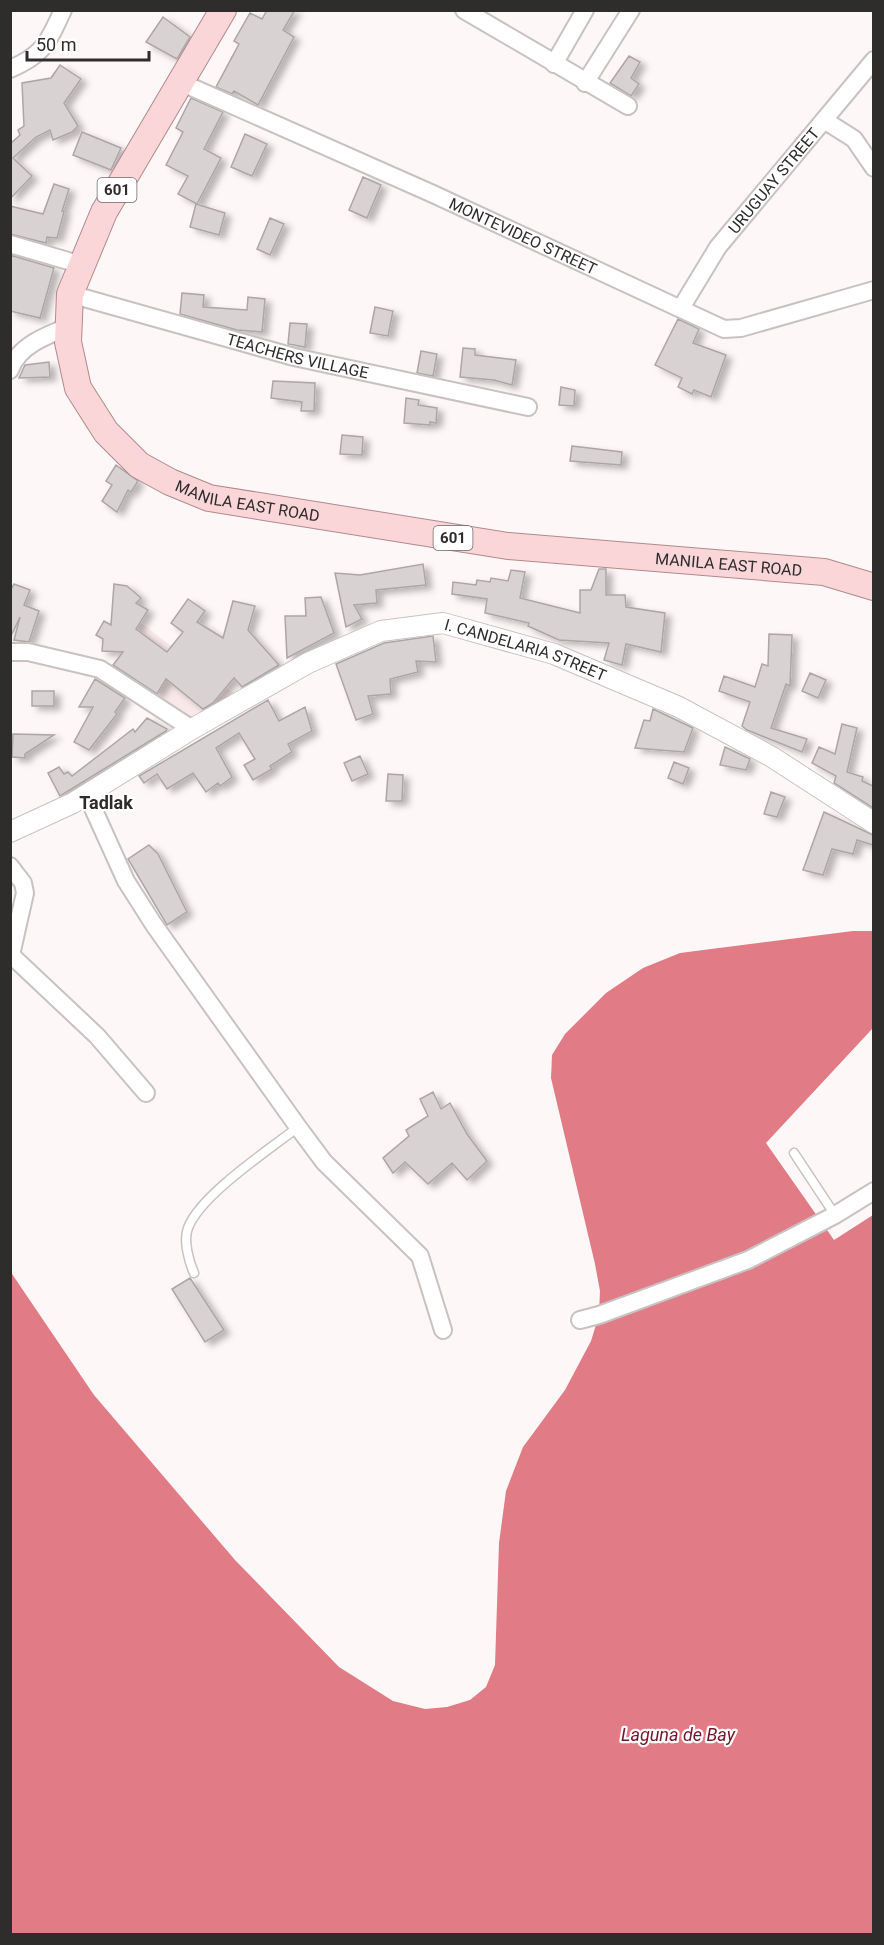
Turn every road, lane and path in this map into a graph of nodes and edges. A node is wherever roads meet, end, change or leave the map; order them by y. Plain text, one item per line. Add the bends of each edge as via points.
1 (63, 10) edge
2 (223, 10) edge
3 (464, 10) edge
4 (585, 10) edge
5 (632, 10) edge
6 (873, 60) edge
7 (554, 64) junction
8 (10, 69) edge
9 (180, 82) junction
10 (585, 83) junction
11 (628, 106) dead end
12 (825, 120) junction
13 (873, 168) edge
14 (10, 244) edge
15 (82, 265) junction
16 (873, 290) edge
17 (70, 294) junction
18 (681, 308) junction
19 (68, 327) junction
20 (10, 370) edge
21 (528, 407) dead end
22 (873, 587) edge
23 (10, 652) edge
24 (192, 729) junction
25 (87, 795) junction
26 (873, 823) edge
27 (10, 832) edge
28 (10, 866) edge
29 (146, 1093) dead end
30 (298, 1127) junction
31 (794, 1153) dead end
32 (873, 1191) edge
33 (835, 1215) junction
34 (194, 1273) dead end
35 (580, 1320) dead end
36 (443, 1329) dead end

1 - 8 street via 46,47 29,61
2 - 9 main road, MANILA EAST ROAD / 601
3 - 7 street
4 - 7 street
5 - 10 street
6 - 12 street, URUGUAY STREET
7 - 10 street
9 - 15 main road, MANILA EAST ROAD / 601 via 104,212
9 - 18 street, MONTEVIDEO STREET
10 - 11 street
12 - 13 street via 854,139
12 - 18 street, URUGUAY STREET via 718,247
14 - 15 street
15 - 17 main road, MANILA EAST ROAD / 601
16 - 18 street, MONTEVIDEO STREET via 741,328 724,329
17 - 19 main road, MANILA EAST ROAD / 601
17 - 21 street, TEACHERS VILLAGE via 294,357
19 - 20 street via 39,339 13,360
19 - 22 main road, MANILA EAST ROAD / 601 via 78,388 106,432 139,465 209,498 508,546 825,572
23 - 24 street via 28,652 100,669
24 - 25 street, I. CANDELARIA STREET
24 - 26 street, I. CANDELARIA STREET via 308,663 381,631 443,623 554,654 679,706 772,757
25 - 27 street, I. CANDELARIA STREET
25 - 30 street via 126,881
28 - 29 street via 23,883 24,893 11,955 97,1036
30 - 34 lane via 204,1202 187,1229 189,1262
30 - 36 street via 324,1162 420,1256
31 - 33 lane
32 - 33 street
33 - 35 street via 747,1260

